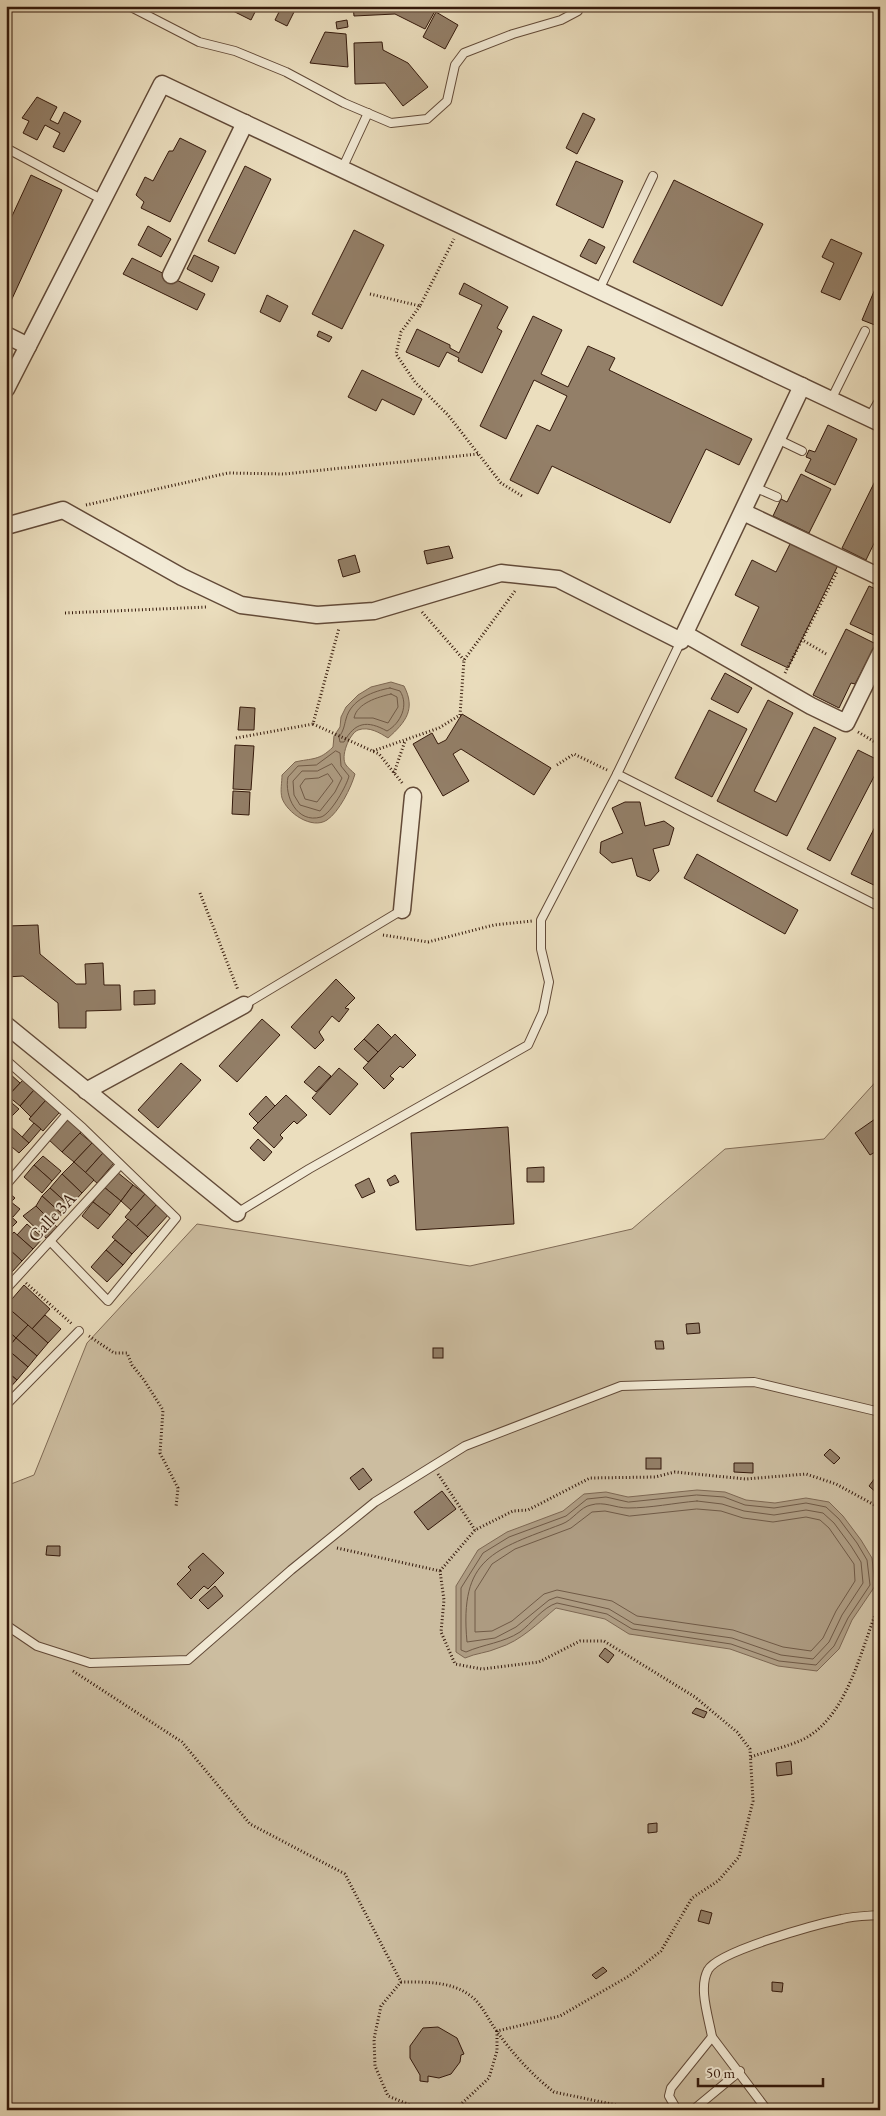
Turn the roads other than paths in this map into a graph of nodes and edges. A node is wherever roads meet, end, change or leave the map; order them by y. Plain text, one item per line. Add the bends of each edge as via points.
1 (129, 6) edge
2 (579, 6) edge
3 (368, 113) junction
4 (245, 123) junction
5 (6, 148) edge
6 (342, 169) junction
7 (653, 176) dead end
8 (103, 200) junction
9 (172, 275) dead end
10 (598, 290) junction
11 (865, 332) dead end
12 (6, 335) edge
13 (28, 346) junction
14 (802, 386) junction
15 (6, 389) edge
16 (880, 399) edge
17 (830, 400) junction
18 (874, 421) edge
19 (777, 439) junction
20 (802, 451) dead end
21 (754, 487) junction
22 (777, 497) dead end
23 (742, 512) junction
24 (6, 526) edge
25 (880, 577) edge
26 (683, 638) junction
27 (880, 654) edge
28 (617, 774) junction
29 (413, 796) road end
30 (880, 907) edge
31 (402, 910) joint
32 (244, 1005) joint
33 (6, 1025) edge
34 (7, 1063) edge
35 (86, 1090) junction
36 (67, 1114) junction
37 (120, 1165) junction
38 (6, 1185) edge
39 (237, 1213) joint
40 (50, 1241) junction
41 (6, 1289) edge
42 (79, 1331) road end
43 (6, 1405) edge
44 (880, 1412) edge
45 (6, 1625) edge
46 (880, 1915) edge
47 (712, 2037) junction
48 (740, 2071) junction
49 (766, 2109) edge
50 (676, 2110) edge
51 (693, 2110) edge

1 - 3 lane via 199,42 286,72
2 - 3 lane via 578,11 561,20 464,53 454,65 447,101 427,119 391,123
3 - 6 lane
4 - 6 street
4 - 8 street via 162,84
4 - 9 street
5 - 8 lane
6 - 10 street
7 - 10 lane
8 - 13 street
10 - 14 street
11 - 17 lane
12 - 13 street
13 - 15 street
14 - 17 street
14 - 19 street
16 - 18 lane
17 - 18 street
19 - 20 lane
19 - 21 street
21 - 22 lane
21 - 23 street
23 - 25 street
23 - 26 street
24 - 26 street via 63,510 182,577 241,605 317,615 374,611 501,574 558,579
26 - 27 street via 846,723
26 - 28 lane
28 - 30 lane
28 - 39 lane via 541,920 541,949 549,982 543,1012 528,1045 308,1169
29 - 31 street
31 - 32 lane
32 - 35 street
33 - 35 street
34 - 36 lane
35 - 39 street
36 - 37 lane
36 - 38 lane
37 - 40 lane, Calle 3A
37 - 40 lane via 176,1218 108,1301
40 - 41 lane, Calle 3A
42 - 43 lane
44 - 45 lane via 754,1382 621,1386 465,1446 375,1502 188,1660 90,1663 37,1646
46 - 47 lane via 844,1918 722,1958 708,1969 704,1986
47 - 48 lane
47 - 50 lane via 671,2088 669,2096
48 - 49 lane
48 - 51 lane

